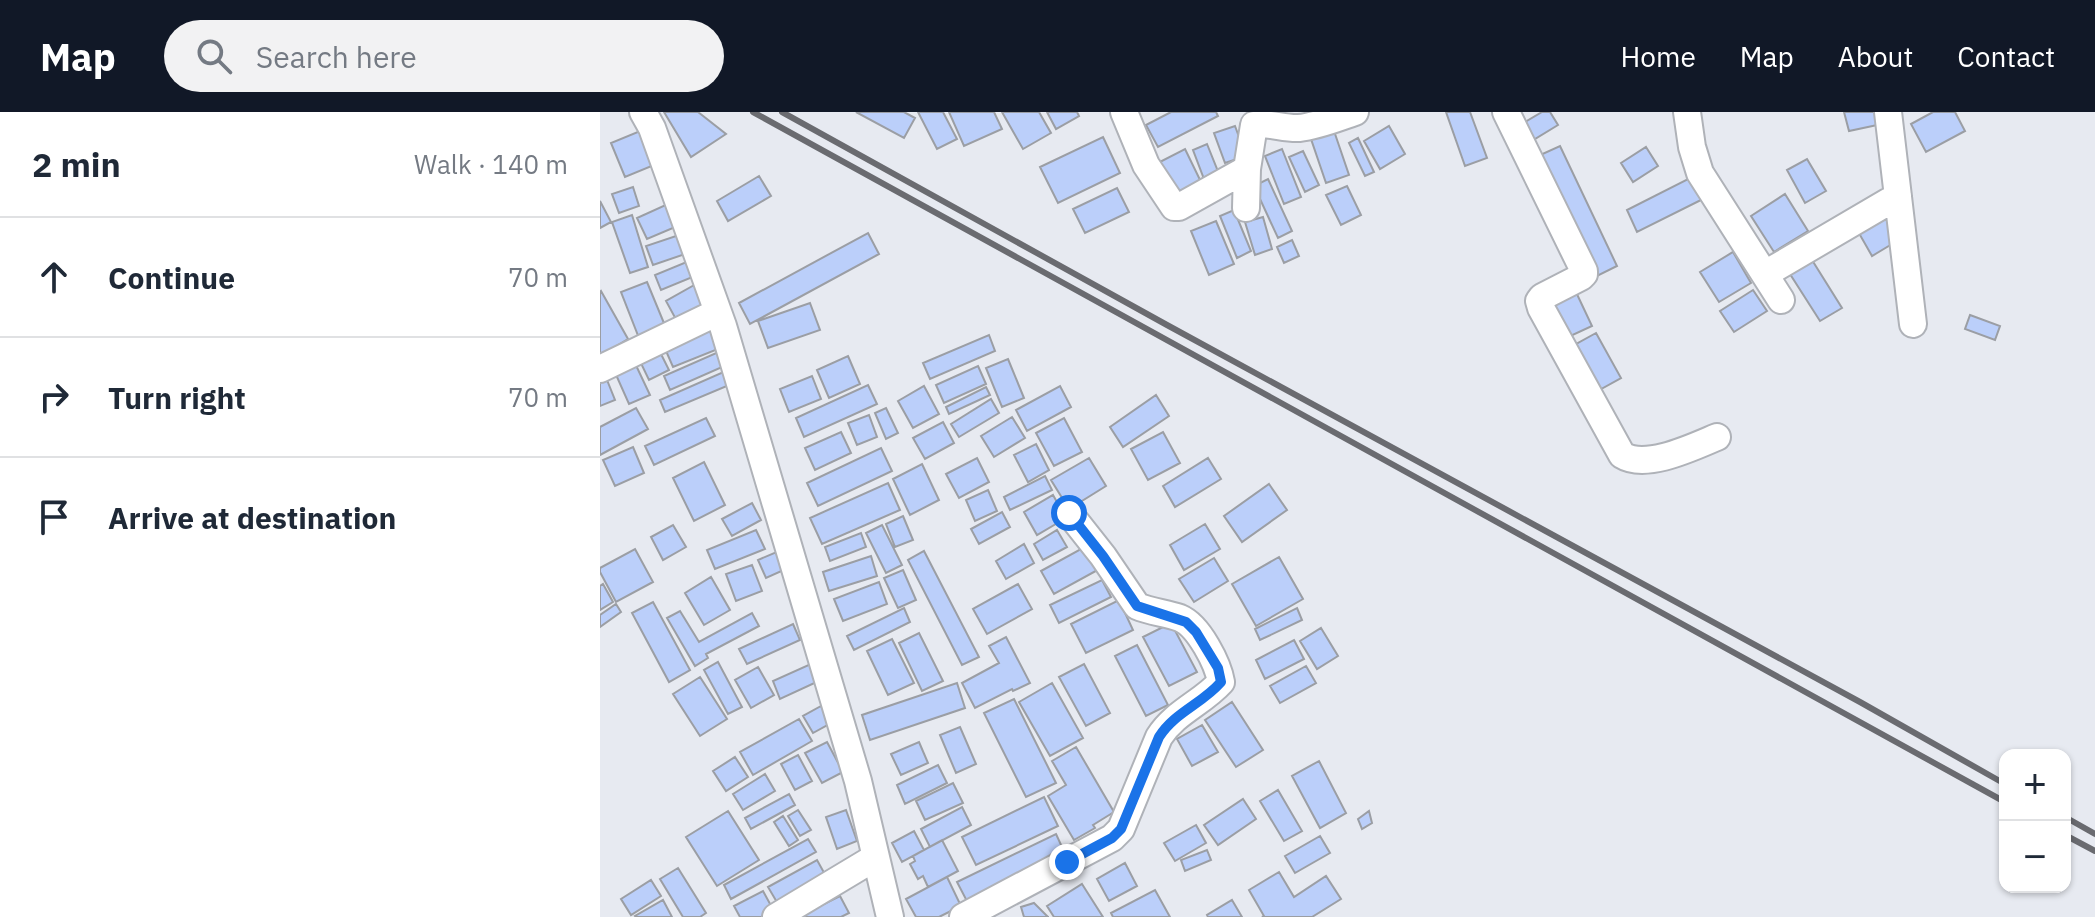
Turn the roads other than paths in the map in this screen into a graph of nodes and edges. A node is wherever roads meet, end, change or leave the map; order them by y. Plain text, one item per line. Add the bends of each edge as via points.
1 (643, 112) edge
2 (1355, 112) edge
3 (1506, 112) edge
4 (1687, 112) edge
5 (1888, 112) edge
6 (1129, 122) edge
7 (1247, 169) junction
8 (1898, 196) junction
9 (1246, 208) dead end
10 (1765, 274) junction
11 (1781, 300) dead end
12 (718, 312) junction
13 (1913, 324) dead end
14 (600, 369) edge
15 (1717, 437) dead end
16 (1069, 513) dead end
17 (876, 857) junction
18 (776, 917) edge
19 (890, 917) edge
20 (963, 917) edge

1 - 12 street
2 - 7 street via 1300,128 1254,125
3 - 15 street via 1584,271 1542,297 1541,308 1622,455 1651,459
4 - 10 street via 1700,173
5 - 8 street
6 - 7 street via 1146,165 1174,207
7 - 9 street
8 - 10 street
8 - 13 street
10 - 11 street
12 - 14 street
12 - 17 street
16 - 20 street via 1137,606 1180,618 1196,632 1221,682 1166,725 1121,829 1112,838
17 - 18 street
17 - 19 street

